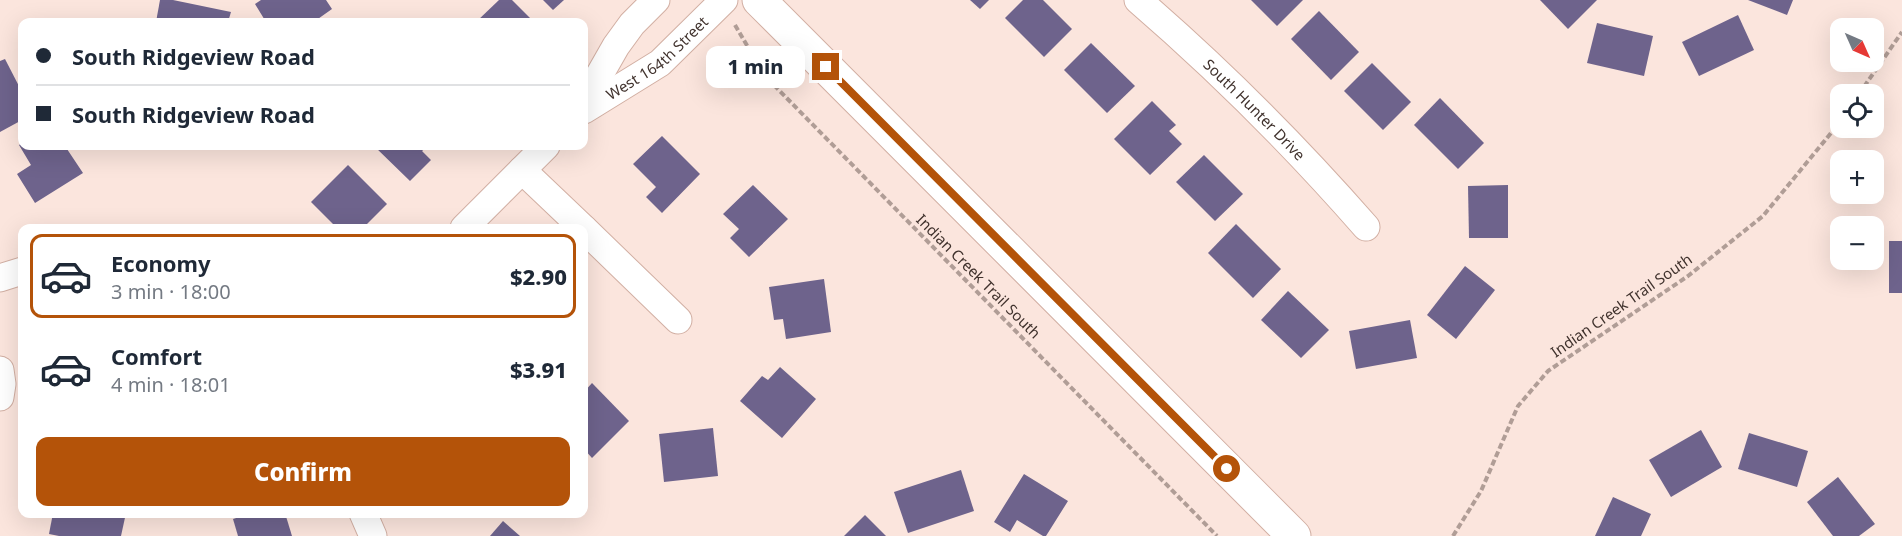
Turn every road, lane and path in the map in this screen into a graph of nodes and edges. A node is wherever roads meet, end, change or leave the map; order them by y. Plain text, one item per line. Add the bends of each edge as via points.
1 (656, 0) edge
2 (759, 0) edge
3 (1138, 0) edge
4 (730, 12) edge
5 (1902, 32) edge
6 (1866, 84) edge
7 (588, 95) edge
8 (588, 108) edge
9 (1830, 134) edge
10 (542, 150) edge
11 (522, 170) junction
12 (468, 224) edge
13 (579, 224) edge
14 (1366, 227) dead end
15 (588, 233) edge
16 (18, 272) edge
17 (0, 278) edge
18 (678, 320) dead end
19 (0, 370) edge
20 (0, 397) edge
21 (365, 518) edge
22 (373, 536) edge
23 (1217, 536) edge
24 (1294, 536) edge
25 (1453, 536) edge

1 - 7 street, West 164th Street via 616,46
2 - 24 main road
3 - 14 street, South Hunter Drive via 1316,171
4 - 8 street, West 164th Street via 660,63
4 - 23 path, Indian Creek Trail South via 765,76
5 - 6 path
9 - 25 path, Indian Creek Trail South via 1763,216 1688,276 1548,371 1518,406 1481,491
10 - 11 street
11 - 12 street
11 - 13 street
15 - 18 street
16 - 17 street
19 - 20 street
21 - 22 street

